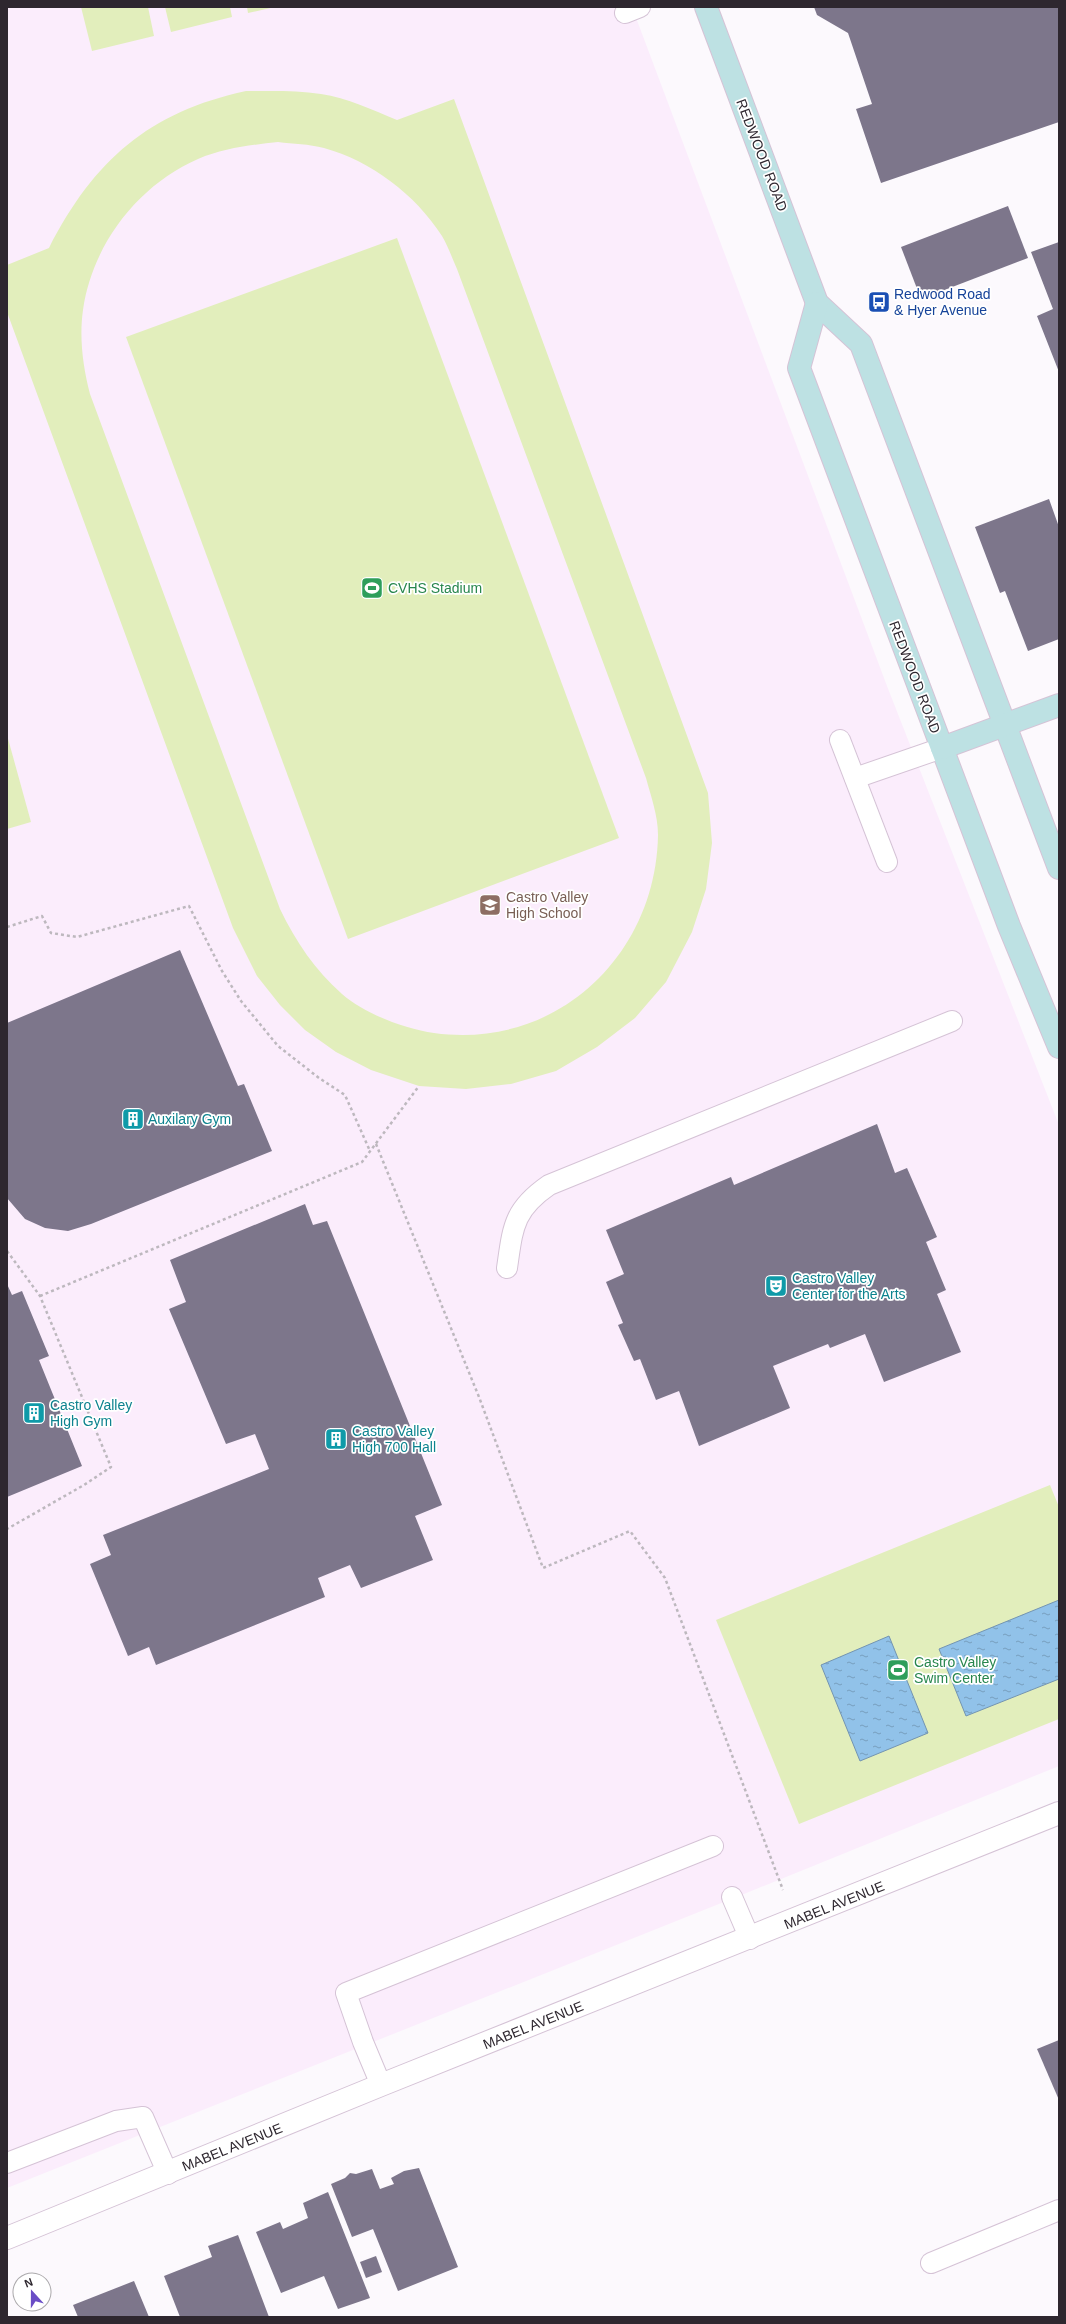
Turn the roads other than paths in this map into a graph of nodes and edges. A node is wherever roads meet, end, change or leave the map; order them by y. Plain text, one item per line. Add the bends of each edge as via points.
1 (706, 7) edge
2 (817, 303) junction
3 (1059, 705) edge
4 (1004, 724) junction
5 (840, 740) dead end
6 (942, 748) junction
7 (855, 778) junction
8 (886, 862) dead end
9 (1059, 868) edge
10 (952, 1021) dead end
11 (1059, 1047) edge
12 (507, 1268) dead end
13 (1059, 1814) edge
14 (713, 1846) dead end
15 (732, 1897) dead end
16 (750, 1939) junction
17 (381, 2086) junction
18 (7, 2163) edge
19 (168, 2174) junction
20 (1059, 2210) edge
21 (7, 2238) edge
22 (931, 2264) dead end

1 - 2 main road, REDWOOD ROAD
2 - 4 main road, REDWOOD ROAD via 861,344
2 - 6 main road, REDWOOD ROAD via 799,368
3 - 4 main road
4 - 6 main road
4 - 9 main road, REDWOOD ROAD
5 - 7 lane
6 - 7 lane
6 - 11 main road, REDWOOD ROAD via 1009,926
7 - 8 lane
10 - 12 lane via 549,1185 532,1197 519,1212 512,1234
13 - 16 street, MABEL AVENUE
14 - 17 lane via 346,1993
15 - 16 lane
16 - 17 street, MABEL AVENUE
17 - 19 street, MABEL AVENUE
18 - 19 lane via 116,2121 143,2117
19 - 21 street, MABEL AVENUE
20 - 22 lane

